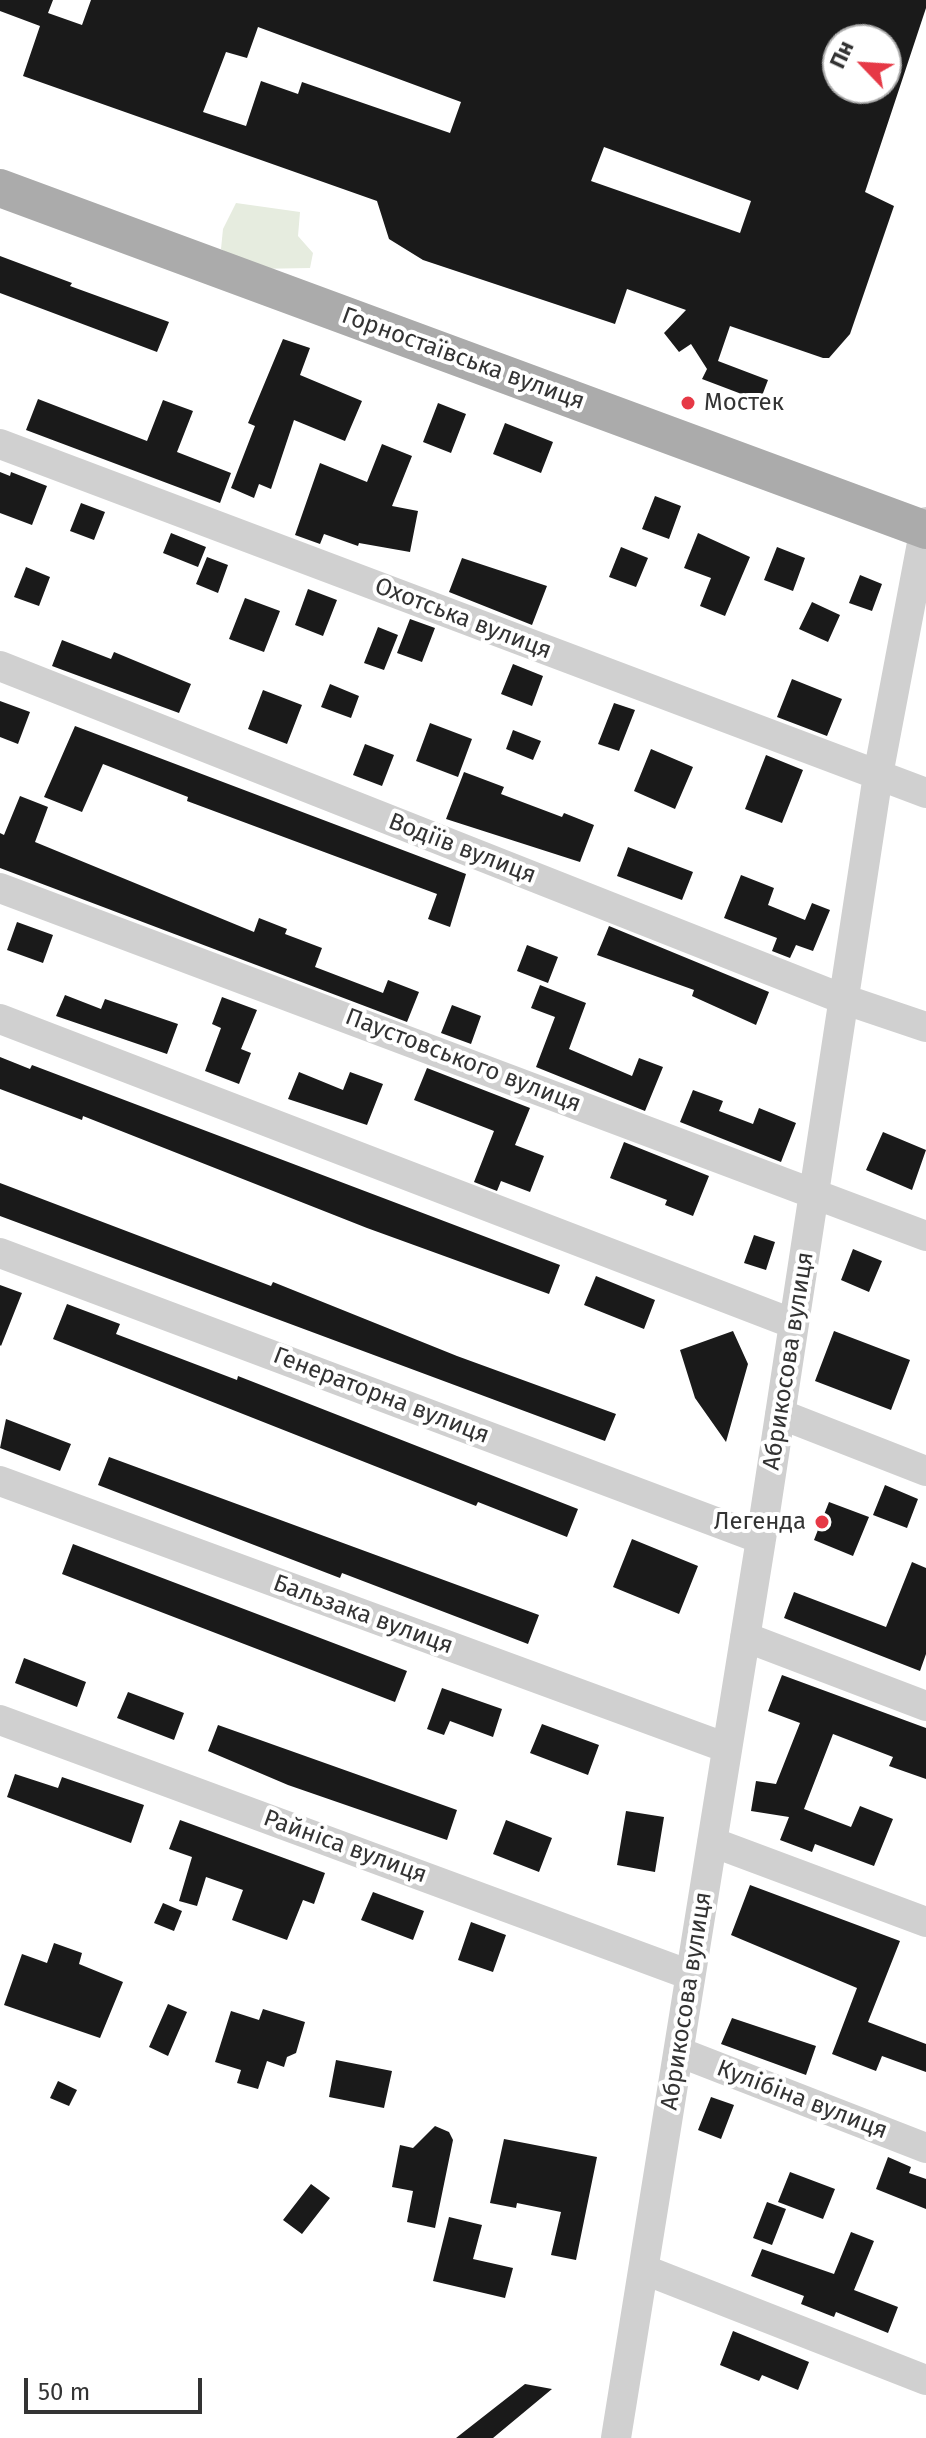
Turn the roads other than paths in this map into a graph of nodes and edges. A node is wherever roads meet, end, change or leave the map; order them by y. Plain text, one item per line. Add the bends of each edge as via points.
1 (0, 188) edge
2 (0, 444) edge
3 (926, 527) edge
4 (0, 666) edge
5 (878, 775) junction
6 (926, 793) edge
7 (0, 888) edge
8 (843, 999) junction
9 (0, 1019) edge
10 (926, 1027) edge
11 (815, 1193) junction
12 (926, 1236) edge
13 (0, 1253) edge
14 (794, 1324) junction
15 (780, 1414) junction
16 (926, 1471) edge
17 (0, 1481) edge
18 (761, 1539) junction
19 (745, 1637) junction
20 (926, 1706) edge
21 (0, 1720) edge
22 (727, 1748) junction
23 (712, 1842) junction
24 (926, 1922) edge
25 (690, 1975) junction
26 (679, 2052) junction
27 (926, 2148) edge
28 (645, 2270) junction
29 (926, 2380) edge
30 (616, 2438) edge

1 - 3 main road, Горностаївська вулиця
2 - 5 street, Охотська вулиця
3 - 5 street, Абрикосова вулиця
4 - 8 street, Водіїв вулиця
5 - 6 street, Охотська вулиця
5 - 8 street, Абрикосова вулиця
7 - 11 street, Паустовського вулиця
8 - 10 street, Водіїв вулиця
8 - 11 street, Абрикосова вулиця
9 - 14 street
11 - 12 street, Паустовського вулиця
11 - 14 street, Абрикосова вулиця
13 - 18 street, Генераторна вулиця
14 - 15 street, Абрикосова вулиця
15 - 16 street
15 - 18 street, Абрикосова вулиця
17 - 22 street, Бальзака вулиця
18 - 19 street, Абрикосова вулиця
19 - 20 street
19 - 22 street, Абрикосова вулиця
21 - 25 street, Райніса вулиця
22 - 23 street, Абрикосова вулиця
23 - 24 street
23 - 25 street, Абрикосова вулиця
25 - 26 street, Абрикосова вулиця
26 - 27 street, Кулібіна вулиця
26 - 28 street, Абрикосова вулиця
28 - 29 street
28 - 30 street, Абрикосова вулиця

